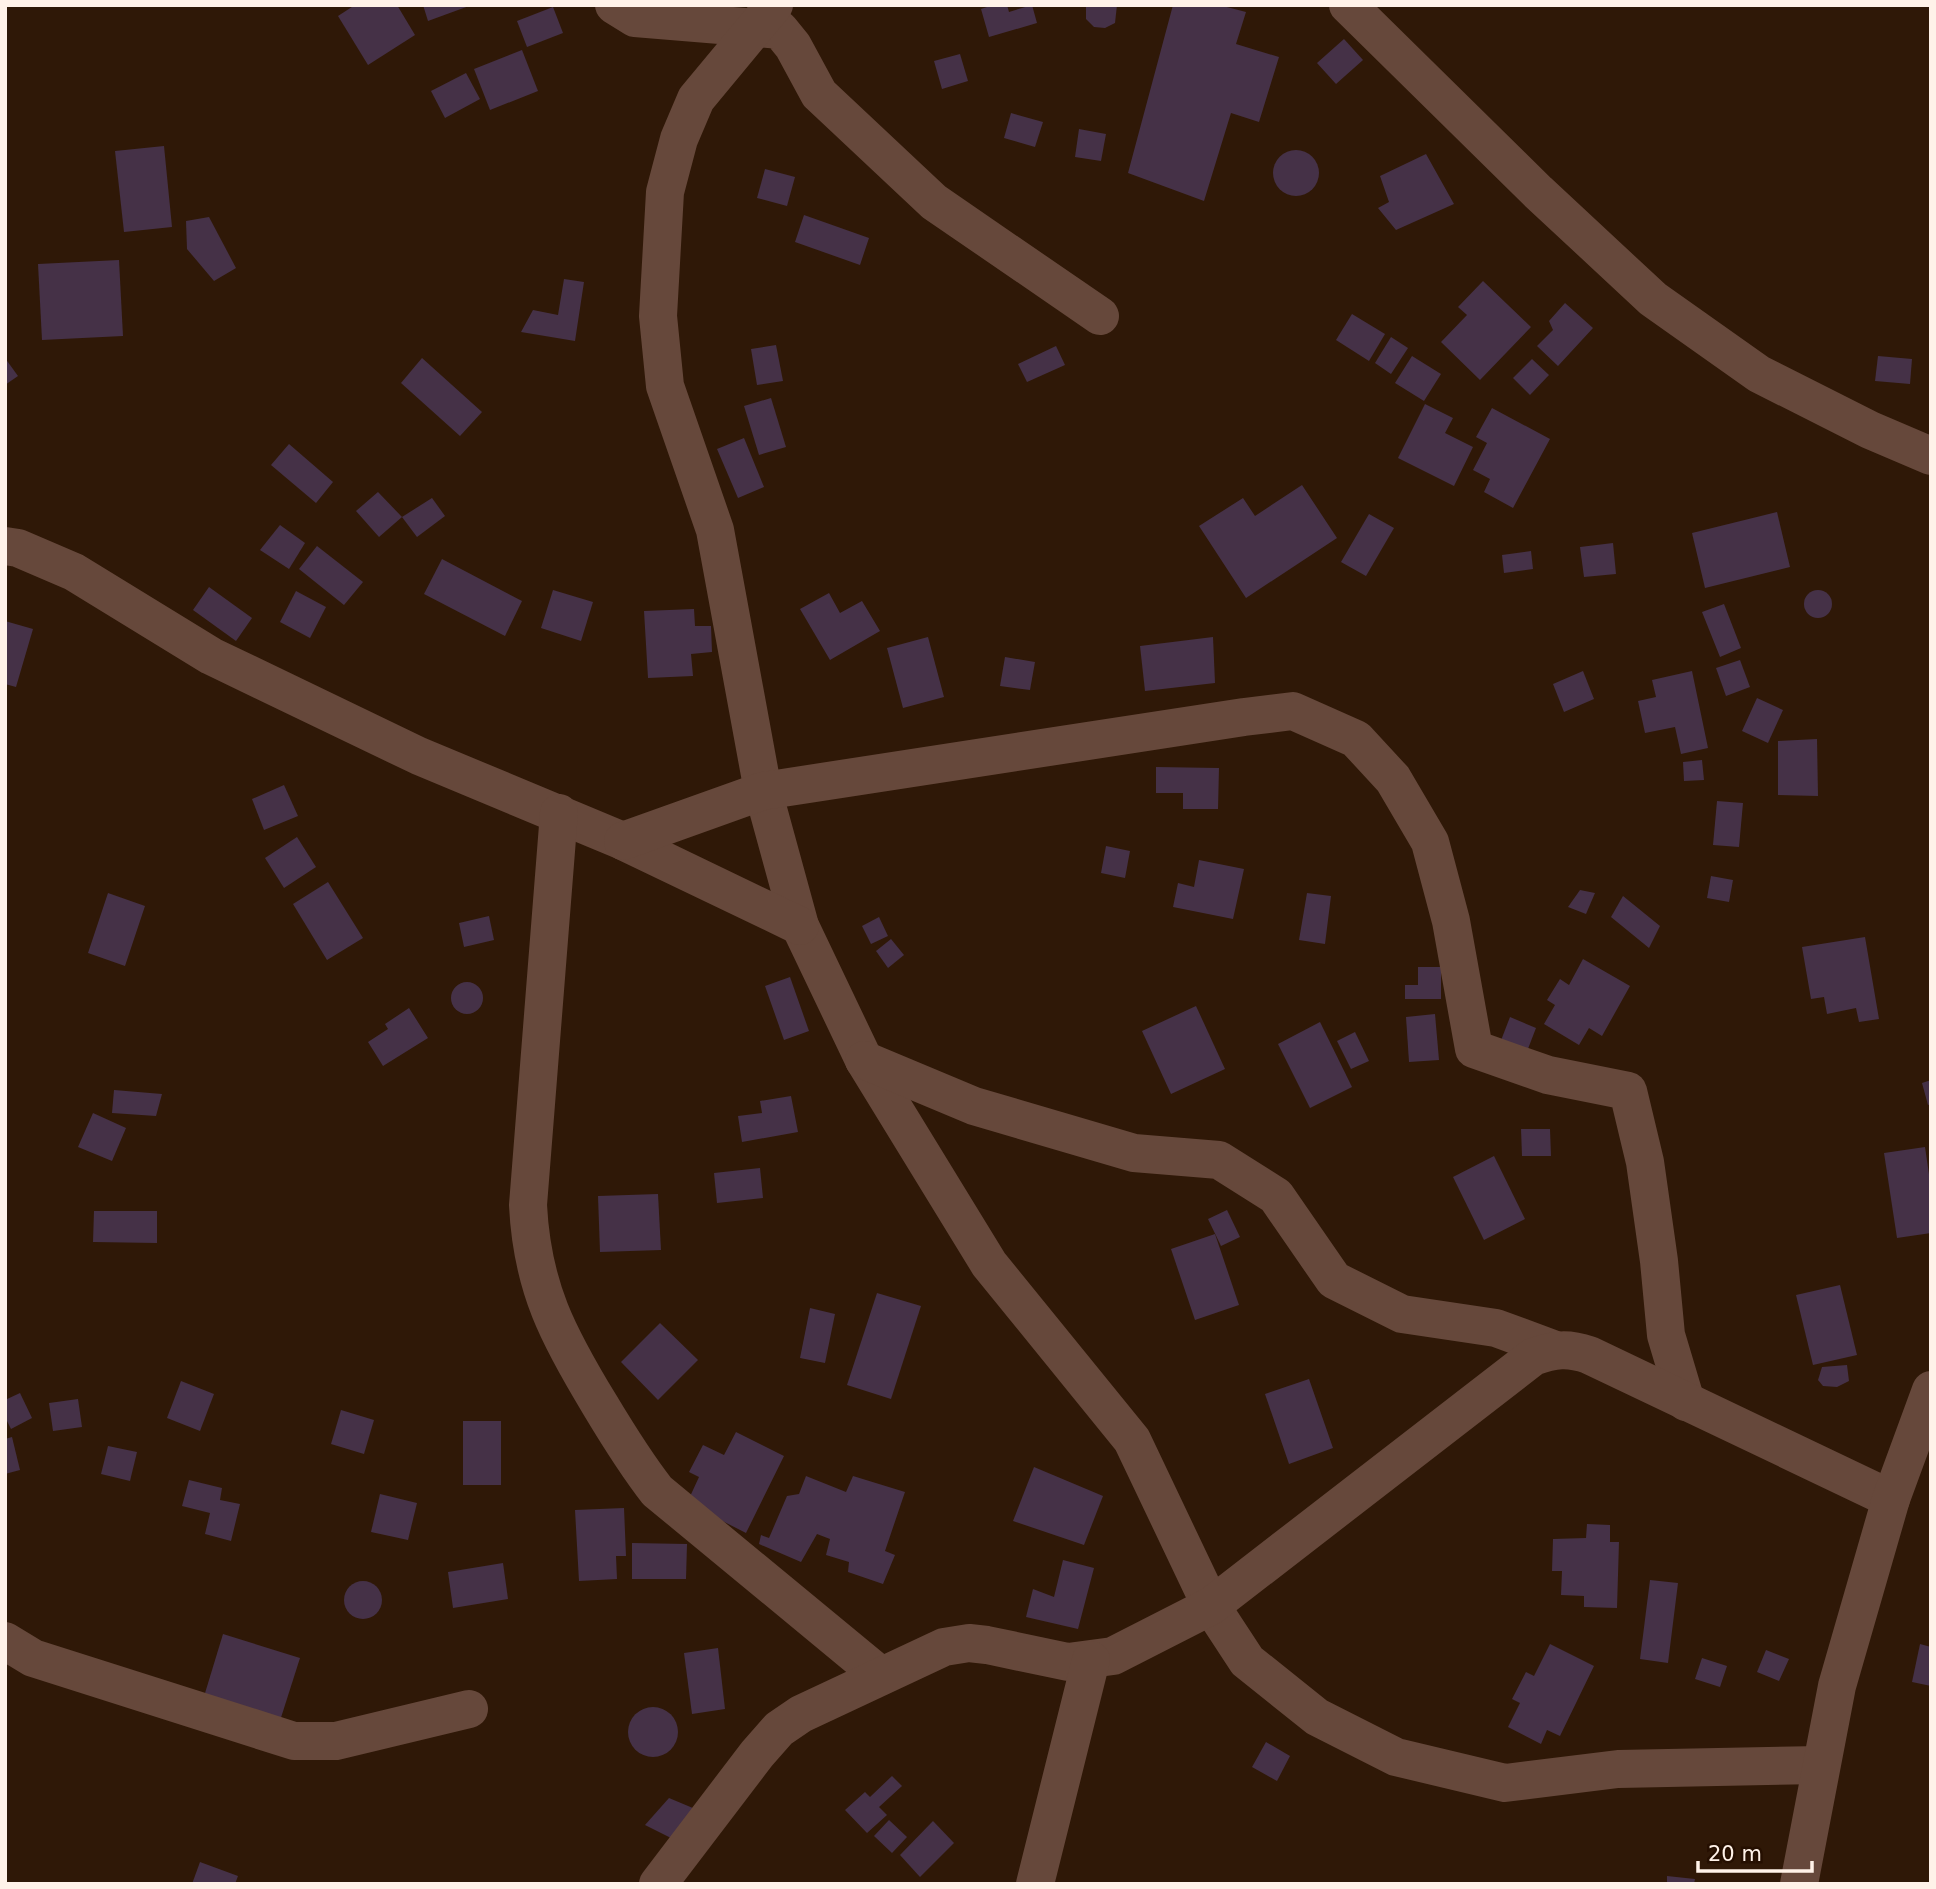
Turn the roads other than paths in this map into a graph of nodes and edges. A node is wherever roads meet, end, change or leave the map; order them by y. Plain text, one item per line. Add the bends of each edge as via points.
1 (614, 5) edge
2 (1348, 5) edge
3 (765, 16) edge
4 (1100, 316) dead end
5 (1931, 456) edge
6 (5, 546) edge
7 (762, 791) junction
8 (559, 813) junction
9 (623, 841) junction
10 (800, 926) junction
11 (864, 1060) junction
12 (1553, 1349) junction
13 (1931, 1390) edge
14 (1686, 1402) junction
15 (1891, 1499) junction
16 (1211, 1605) junction
17 (5, 1641) edge
18 (1091, 1660) junction
19 (881, 1676) junction
20 (468, 1709) dead end
21 (1821, 1765) junction
22 (1803, 1880) edge
23 (658, 1884) edge
24 (1035, 1884) edge

1 - 3 street via 635,18
2 - 5 street via 1653,299 1759,373
3 - 4 street via 793,46 819,94 934,202
3 - 7 street via 696,99 678,139 665,192 658,316 665,386 715,530
6 - 8 street via 74,572 224,662 419,756
7 - 9 street
7 - 10 street
7 - 14 street via 1293,711 1356,739 1393,779 1430,842 1451,921 1474,1049 1548,1075 1629,1091 1645,1162 1665,1335
8 - 9 street
8 - 19 street via 528,1205 538,1280 562,1342 657,1491
9 - 10 street
10 - 11 street
11 - 12 street via 974,1106 1135,1153 1219,1160 1276,1196 1334,1280 1402,1314 1496,1328
11 - 16 street via 989,1264 1132,1440
12 - 14 street via 1590,1355
12 - 16 street via 1533,1357
13 - 15 street
14 - 15 street
15 - 21 street via 1836,1686
16 - 18 street via 1113,1656
16 - 21 street via 1247,1661 1317,1717 1396,1757 1505,1783 1618,1769
17 - 20 street via 33,1658 293,1741 336,1741
18 - 19 street via 1068,1662 969,1643 944,1647
18 - 24 street
19 - 23 street via 779,1729
21 - 22 street

